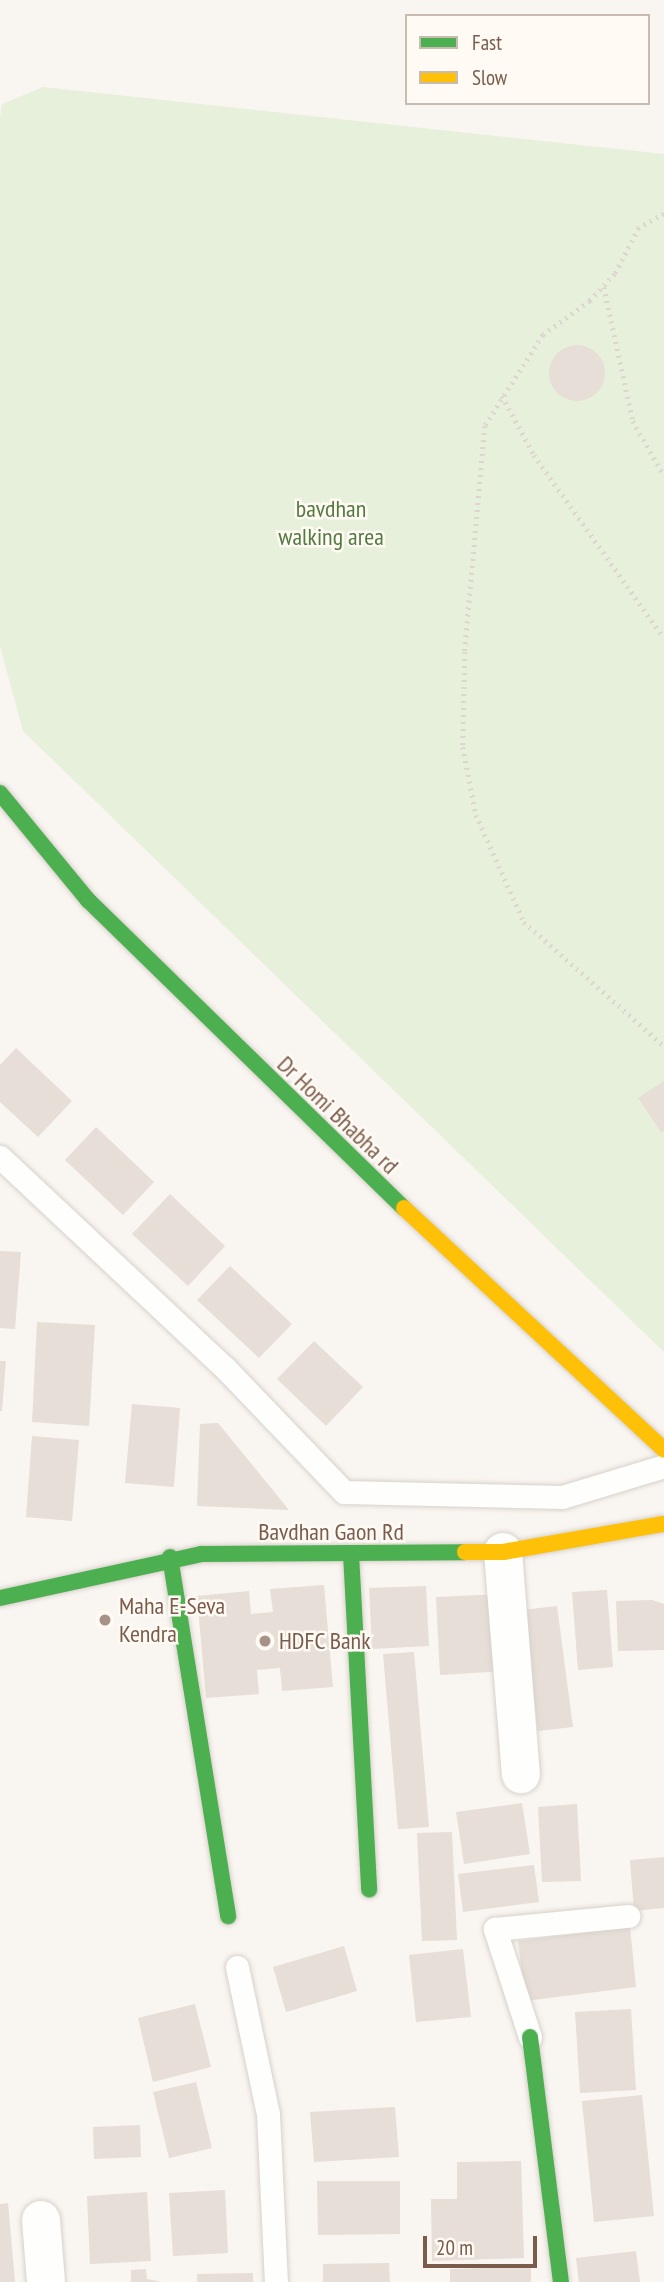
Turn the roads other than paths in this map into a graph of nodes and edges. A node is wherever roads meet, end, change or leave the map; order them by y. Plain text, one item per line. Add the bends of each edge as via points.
1 (0, 793) edge
2 (0, 1157) edge
3 (664, 1450) edge
4 (664, 1466) edge
5 (664, 1524) edge
6 (503, 1552) junction
7 (351, 1554) junction
8 (170, 1558) junction
9 (0, 1598) edge
10 (521, 1774) dead end
11 (369, 1890) dead end
12 (228, 1916) dead end
13 (628, 1916) dead end
14 (237, 1967) dead end
15 (530, 2037) joint
16 (41, 2220) dead end
17 (46, 2282) edge
18 (276, 2282) edge
19 (561, 2282) edge

1 - 3 street, Dr Homi Bhabha rd via 88,900 295,1106
2 - 4 lane via 225,1368 344,1492 562,1497
5 - 6 street, Bavdhan Gaon Rd
6 - 7 street, Bavdhan Gaon Rd
6 - 10 street
7 - 8 street, Bavdhan Gaon Rd
7 - 11 street
8 - 9 street, Bavdhan Gaon Rd
8 - 12 street
13 - 15 lane via 495,1929
14 - 18 lane via 268,2114
15 - 19 street
16 - 17 street

